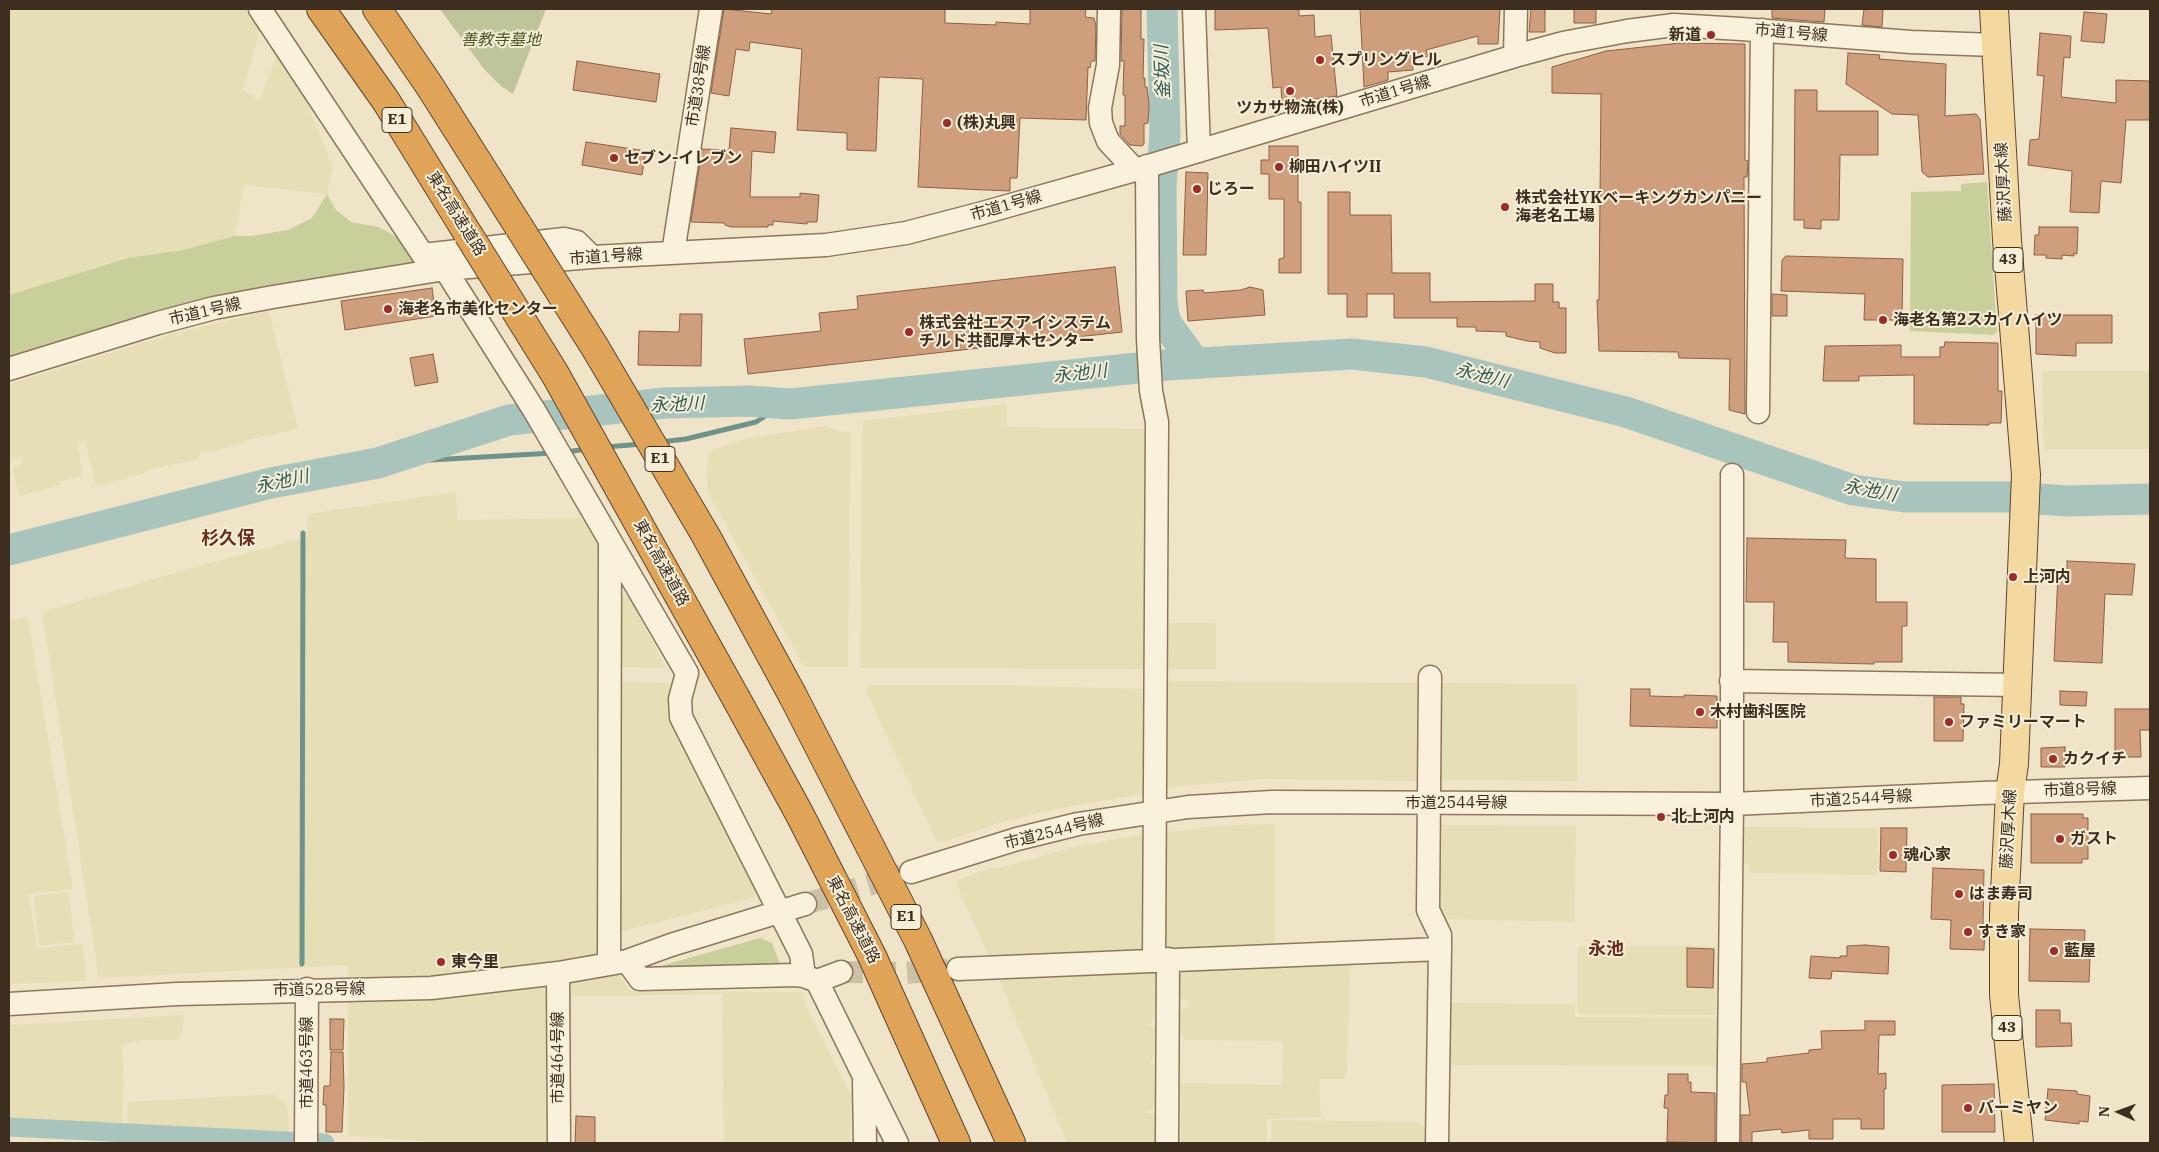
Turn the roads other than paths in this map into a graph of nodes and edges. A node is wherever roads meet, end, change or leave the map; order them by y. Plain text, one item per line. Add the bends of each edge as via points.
1 (260, 9) edge
2 (321, 9) edge
3 (377, 9) edge
4 (711, 9) edge
5 (1109, 9) edge
6 (1194, 9) edge
7 (1516, 9) edge
8 (1994, 9) edge
9 (1762, 30) junction
10 (1995, 44) junction
11 (1515, 56) junction
12 (1199, 151) junction
13 (1146, 166) junction
14 (673, 253) junction
15 (592, 257) junction
16 (445, 269) junction
17 (9, 369) edge
18 (1758, 412) dead end
19 (1732, 475) dead end
20 (610, 542) junction
21 (1430, 677) dead end
22 (1731, 681) junction
23 (2018, 685) junction
24 (2150, 788) edge
25 (2010, 792) junction
26 (1429, 802) junction
27 (1732, 804) junction
28 (1155, 810) junction
29 (911, 872) tunnel mouth
30 (805, 904) tunnel mouth
31 (780, 912) junction
32 (1440, 949) junction
33 (1161, 960) junction
34 (618, 963) junction
35 (958, 969) tunnel mouth
36 (842, 972) tunnel mouth
37 (558, 973) junction
38 (810, 978) junction
39 (307, 989) junction
40 (9, 1004) edge
41 (864, 1075) junction
42 (306, 1140) edge
43 (559, 1143) edge
44 (865, 1143) edge
45 (897, 1143) edge
46 (956, 1143) edge
47 (1011, 1143) edge
48 (1167, 1143) edge
49 (1437, 1143) edge
50 (1728, 1143) edge
51 (2019, 1143) edge

1 - 15 street via 423,255 564,239 577,242
2 - 46 highway, 東名高速道路 / E1, bridge via 386,102 554,374 737,700 872,956
3 - 47 highway, E1, bridge via 429,85 596,349 706,536 793,696 918,940
4 - 14 street, 市道38号線
5 - 13 street via 1108,65 1100,108 1101,123 1108,141
6 - 12 street
7 - 11 street
8 - 10 main road, 藤沢厚木線 / 43
9 - 10 street, 市道1号線 via 1911,42
9 - 11 street, 市道1号線 via 1674,25 1597,36
9 - 18 street
10 - 23 main road, 藤沢厚木線 / 43 via 2026,475
11 - 12 street, 市道1号線
12 - 13 street, 市道1号線
13 - 14 street, 市道1号線 via 979,214 879,238 826,245
13 - 28 street via 1148,344 1150,386 1157,422
14 - 15 street, 市道1号線
15 - 16 street, 市道1号線
16 - 17 street, 市道1号線 via 214,308
16 - 20 street via 534,410
19 - 22 street
20 - 31 street via 687,673 680,699 681,717
20 - 34 street
21 - 26 street
22 - 23 street
22 - 27 street
23 - 25 main road, 藤沢厚木線 / 43
24 - 25 street, 市道8号線
25 - 27 street, 市道2544号線
25 - 51 main road, 藤沢厚木線 / 43 via 2004,995
26 - 27 street, 市道2544号線
26 - 28 street, 市道2544号線 via 1240,803
26 - 32 street via 1428,910 1440,935
27 - 50 street
28 - 29 street, 市道2544号線 via 1078,824
28 - 33 street
30 - 31 street
31 - 34 street
31 - 38 street via 802,954
32 - 33 street
32 - 49 street
33 - 35 street
33 - 48 street
34 - 37 street, 市道528号線
34 - 38 street via 640,979
36 - 38 street
37 - 39 street, 市道528号線 via 431,988
37 - 43 street, 市道464号線
38 - 41 street
39 - 40 street, 市道528号線
39 - 42 street, 市道463号線
41 - 44 street
41 - 45 street

